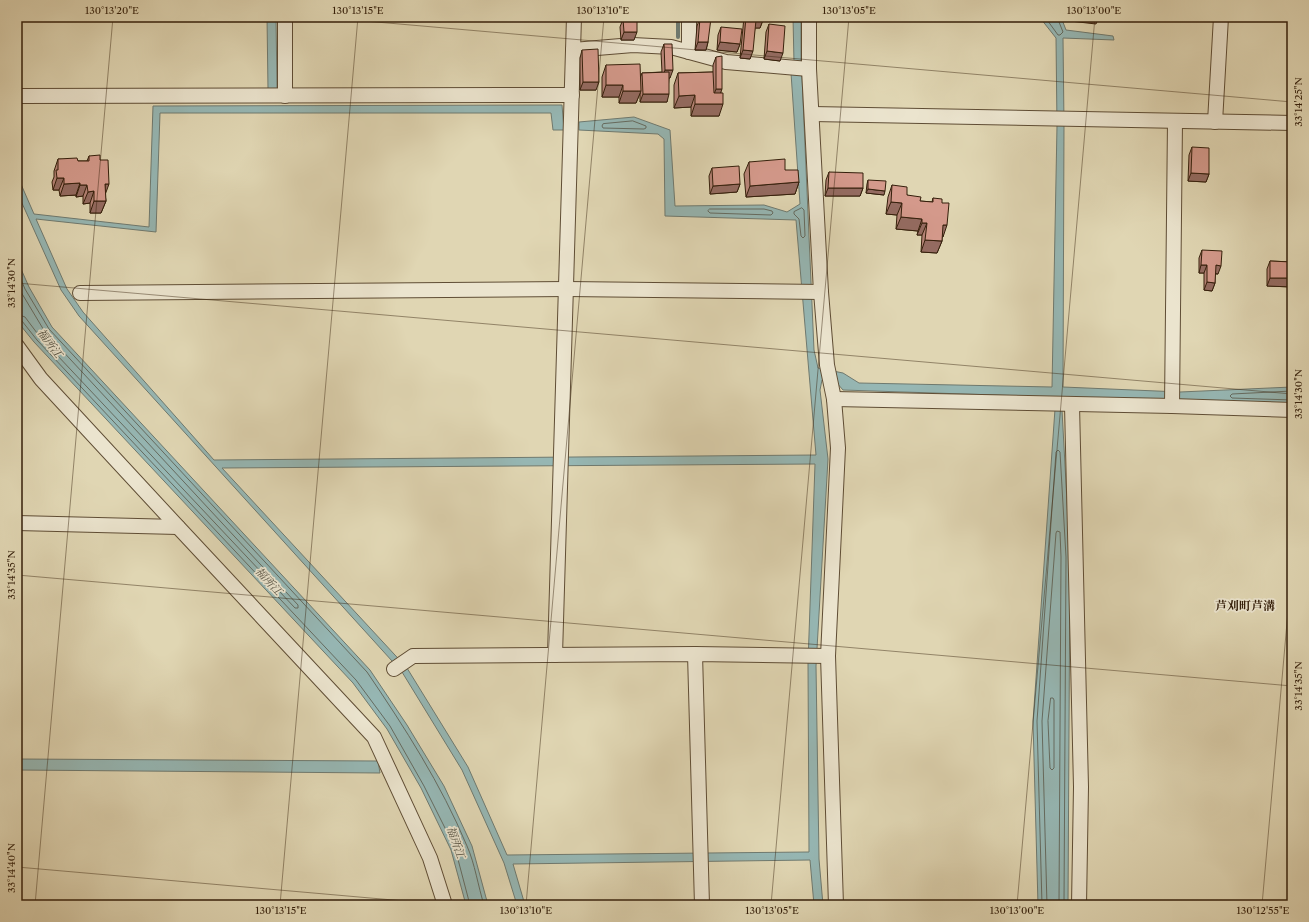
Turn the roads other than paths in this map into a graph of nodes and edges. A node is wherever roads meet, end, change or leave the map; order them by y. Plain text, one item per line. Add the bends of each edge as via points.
1 (285, 17) edge
2 (574, 17) edge
3 (689, 17) edge
4 (809, 17) edge
5 (1221, 17) edge
6 (573, 50) junction
7 (690, 52) junction
8 (810, 69) junction
9 (572, 95) junction
10 (17, 96) edge
11 (285, 96) junction
12 (812, 114) junction
13 (1175, 121) junction
14 (1215, 122) junction
15 (1291, 123) edge
16 (567, 289) junction
17 (821, 292) junction
18 (80, 293) dead end
19 (17, 346) edge
20 (834, 399) junction
21 (1063, 405) junction
22 (1172, 406) junction
23 (1292, 410) edge
24 (17, 524) edge
25 (178, 527) junction
26 (695, 654) junction
27 (555, 655) junction
28 (828, 656) junction
29 (394, 669) dead end
30 (445, 905) edge
31 (702, 905) edge
32 (836, 905) edge
33 (1079, 905) edge

1 - 11 street
2 - 6 street
3 - 7 street
4 - 8 street
5 - 14 street
6 - 7 street via 633,45 671,47
6 - 9 street
7 - 8 street via 726,62
8 - 12 street
9 - 11 street
9 - 16 street
10 - 11 street
12 - 13 street
12 - 17 street
13 - 14 street
13 - 22 street
14 - 15 street
16 - 17 street
16 - 18 street
16 - 27 street
17 - 20 street via 827,365
19 - 25 street via 41,379
20 - 21 street
20 - 28 street via 838,448
21 - 22 street
21 - 33 street via 1081,787
22 - 23 street
24 - 25 street
25 - 30 street via 374,737 430,858
26 - 27 street
26 - 28 street
26 - 31 street
27 - 29 street via 413,656
28 - 32 street

